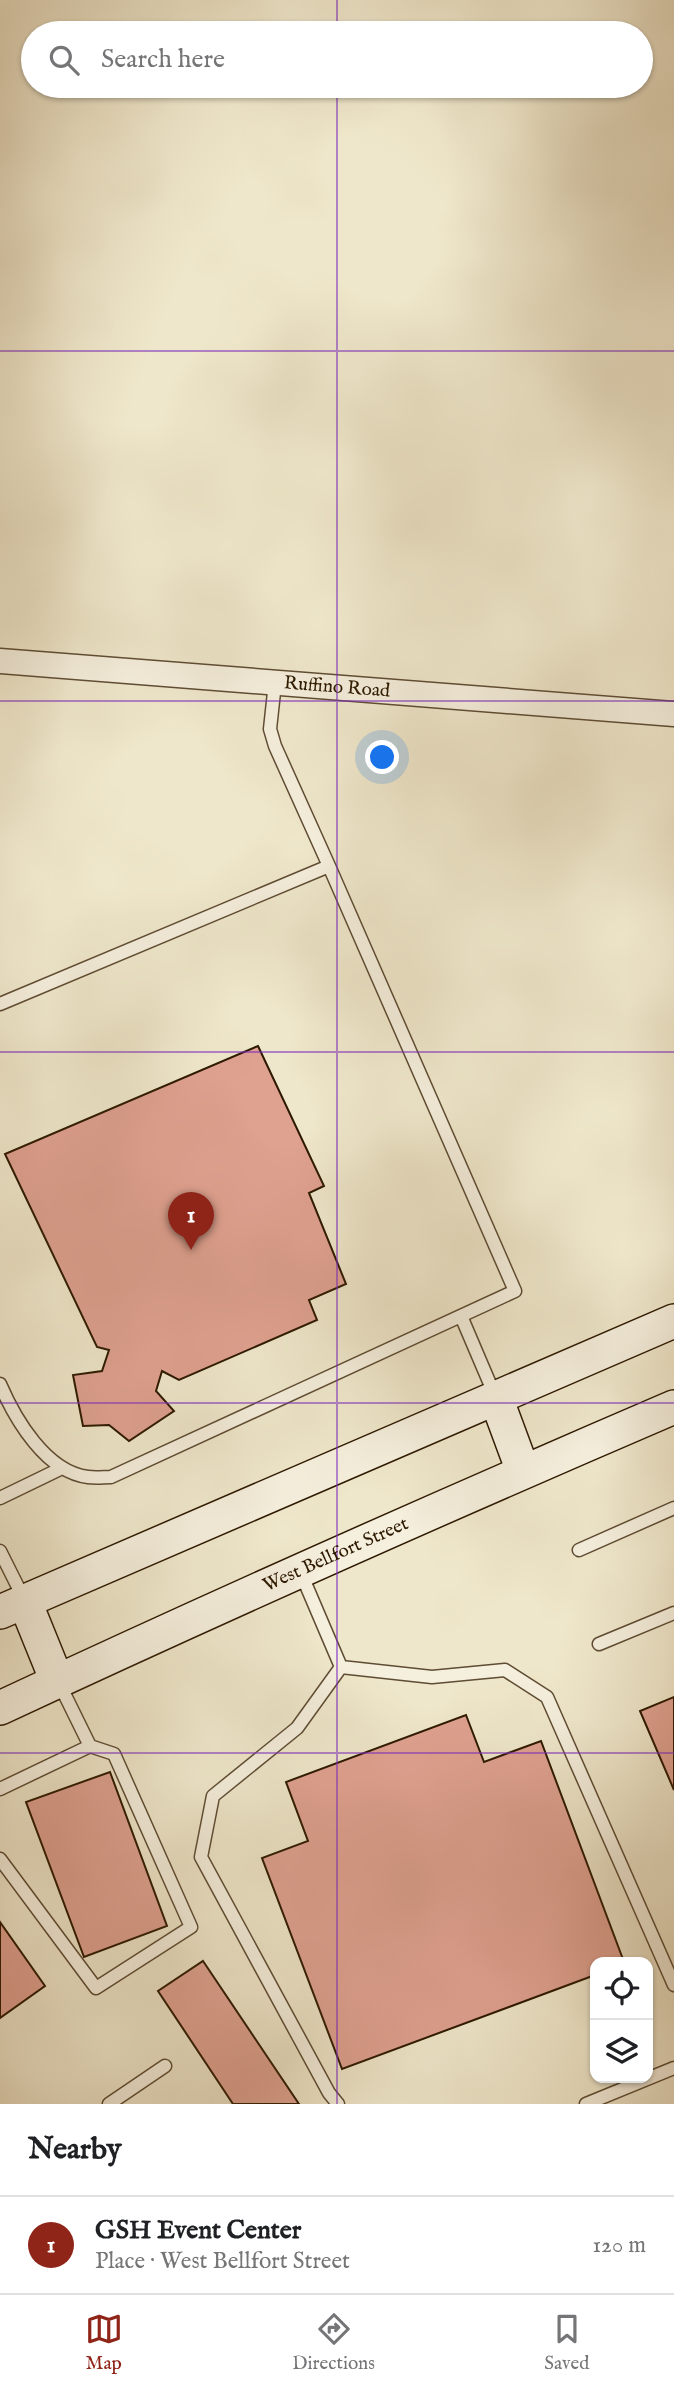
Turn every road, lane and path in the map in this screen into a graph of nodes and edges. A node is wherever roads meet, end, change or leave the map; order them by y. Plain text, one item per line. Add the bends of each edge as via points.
1 (0, 661) edge
2 (275, 683) junction
3 (674, 714) edge
4 (328, 866) junction
5 (0, 1004) edge
6 (461, 1316) junction
7 (674, 1321) edge
8 (0, 1384) edge
9 (496, 1398) junction
10 (672, 1413) edge
11 (62, 1468) junction
12 (523, 1471) junction
13 (0, 1498) edge
14 (674, 1508) edge
15 (579, 1550) dead end
16 (0, 1551) edge
17 (300, 1571) junction
18 (13, 1607) edge
19 (674, 1613) edge
20 (599, 1644) dead end
21 (341, 1667) junction
22 (57, 1681) junction
23 (0, 1708) edge
24 (90, 1746) junction
25 (0, 1790) edge
26 (0, 1858) edge
27 (674, 1985) edge
28 (165, 2066) dead end
29 (674, 2068) edge
30 (109, 2104) edge
31 (338, 2104) edge
32 (586, 2104) edge

1 - 2 street, Ruffino Road
2 - 3 street, Ruffino Road
2 - 4 lane via 270,729
4 - 5 lane
4 - 6 lane via 515,1291
6 - 9 lane
6 - 11 lane via 111,1477 88,1478
7 - 9 main road
8 - 11 lane via 30,1438
9 - 12 main road
9 - 18 main road
10 - 12 main road, West Bellfort Street
11 - 13 lane
12 - 17 main road, West Bellfort Street
14 - 15 lane
16 - 18 lane
17 - 21 lane
17 - 22 main road, West Bellfort Street
18 - 22 main road
19 - 20 lane
21 - 27 lane via 432,1677 505,1670 547,1697
21 - 31 lane via 297,1728 213,1796 201,1857
22 - 23 main road, West Bellfort Street
22 - 24 lane
24 - 25 lane
24 - 26 lane via 114,1754 191,1927 96,1988
28 - 30 lane
29 - 32 lane

